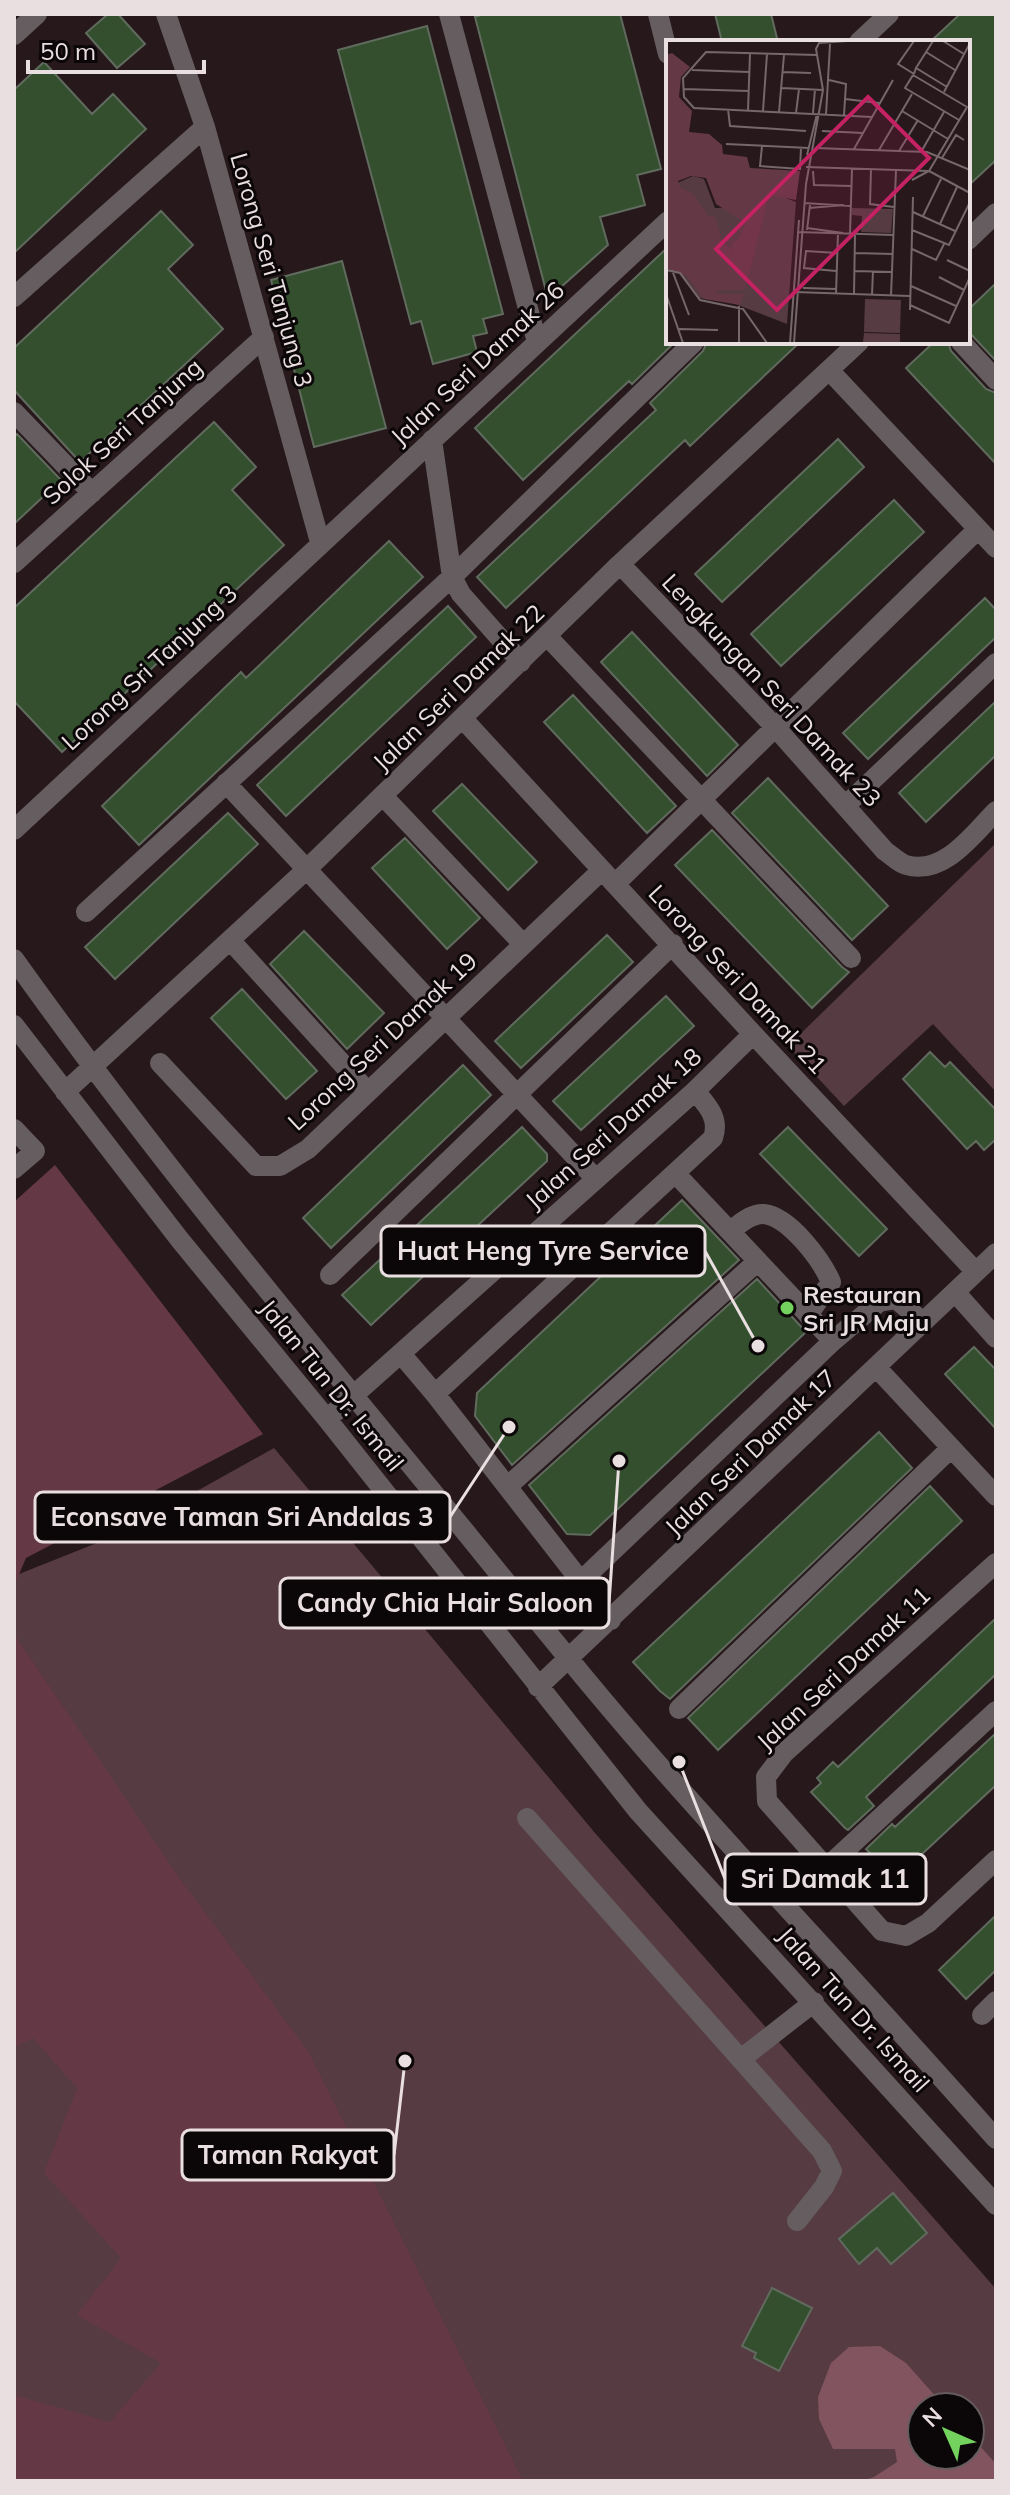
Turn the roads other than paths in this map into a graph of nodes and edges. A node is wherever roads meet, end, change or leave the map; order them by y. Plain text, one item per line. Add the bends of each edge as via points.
1 (37, 14) edge
2 (166, 14) edge
3 (449, 14) edge
4 (658, 14) edge
5 (889, 14) edge
6 (14, 35) edge
7 (861, 40) edge
8 (666, 46) edge
9 (205, 127) junction
10 (996, 213) edge
11 (666, 223) edge
12 (970, 238) edge
13 (14, 297) edge
14 (264, 337) junction
15 (537, 342) junction
16 (692, 344) edge
17 (857, 344) edge
18 (963, 344) edge
19 (829, 370) junction
20 (996, 380) edge
21 (14, 412) edge
22 (432, 440) junction
23 (92, 493) junction
24 (978, 529) junction
25 (320, 542) junction
26 (996, 548) edge
27 (14, 563) edge
28 (620, 564) junction
29 (452, 577) junction
30 (547, 636) junction
31 (521, 662) junction
32 (996, 663) edge
33 (463, 719) junction
34 (776, 728) junction
35 (226, 783) junction
36 (383, 796) junction
37 (702, 800) junction
38 (845, 806) junction
39 (996, 811) edge
40 (14, 830) edge
41 (307, 869) junction
42 (608, 877) junction
43 (86, 912) dead end
44 (230, 940) junction
45 (523, 944) junction
46 (673, 944) junction
47 (851, 958) dead end
48 (14, 959) edge
49 (446, 1017) junction
50 (14, 1025) edge
51 (753, 1034) junction
52 (160, 1063) dead end
53 (92, 1068) junction
54 (695, 1091) junction
55 (65, 1092) junction
56 (368, 1092) junction
57 (518, 1096) junction
58 (14, 1129) edge
59 (14, 1169) edge
60 (675, 1173) junction
61 (595, 1178) junction
62 (730, 1231) junction
63 (996, 1253) edge
64 (758, 1261) junction
65 (976, 1272) junction
66 (330, 1275) dead end
67 (955, 1292) junction
68 (808, 1315) junction
69 (923, 1322) junction
70 (996, 1338) edge
71 (833, 1341) junction
72 (402, 1355) junction
73 (876, 1367) junction
74 (435, 1394) junction
75 (354, 1395) junction
76 (327, 1419) junction
77 (951, 1448) junction
78 (508, 1486) junction
79 (996, 1496) edge
80 (996, 1563) edge
81 (582, 1580) junction
82 (611, 1620) junction
83 (570, 1659) junction
84 (538, 1687) junction
85 (679, 1709) dead end
86 (996, 1711) edge
87 (527, 1818) dead end
88 (996, 1860) edge
89 (826, 1868) junction
90 (814, 2002) junction
91 (741, 2059) junction
92 (996, 2139) edge
93 (996, 2205) edge
94 (797, 2221) dead end

1 - 6 street
2 - 9 street, Lorong Seri Tanjung 3
3 - 15 street
4 - 8 street
5 - 7 street
9 - 13 street
9 - 14 street, Lorong Seri Tanjung 3
10 - 12 street
11 - 15 street, Jalan Seri Damak 26
14 - 23 street, Solok Seri Tanjung
14 - 25 street, Lorong Seri Tanjung 3
15 - 22 street, Jalan Seri Damak 26
16 - 29 street
17 - 19 street, Jalan Seri Damak 22
18 - 20 street
19 - 24 street
19 - 28 street, Jalan Seri Damak 22
21 - 23 street
22 - 25 street, Jalan Seri Damak 26
22 - 29 street
23 - 27 street, Solok Seri Tanjung
24 - 26 street
24 - 34 street, Lorong Seri Damak 19
25 - 40 street, Lorong Sri Tanjung 3
28 - 30 street, Jalan Seri Damak 22
28 - 34 street, Lengkungan Seri Damak 23
29 - 31 street
29 - 35 street
30 - 31 street, Jalan Seri Damak 22
30 - 37 street
31 - 33 street, Jalan Seri Damak 22
32 - 38 street
33 - 36 street, Jalan Seri Damak 22
33 - 42 street, Lorong Seri Damak 21
34 - 37 street, Lorong Seri Damak 19
34 - 38 street, Lengkungan Seri Damak 23
35 - 41 street
35 - 43 street
36 - 41 street, Jalan Seri Damak 22
36 - 45 street
37 - 42 street, Lorong Seri Damak 19
37 - 47 street
38 - 39 street, Lengkungan Seri Damak 23 via 885,851 905,865 928,868 950,856
41 - 44 street, Jalan Seri Damak 22
41 - 49 street
42 - 45 street, Lorong Seri Damak 19
42 - 46 street, Lorong Seri Damak 21
44 - 53 street, Jalan Seri Damak 22
44 - 56 street
45 - 49 street, Lorong Seri Damak 19
46 - 51 street, Lorong Seri Damak 21
46 - 57 street
48 - 53 street, Jalan Tun Dr. Ismail
49 - 56 street, Lorong Seri Damak 19
49 - 57 street
50 - 55 street, Jalan Tun Dr. Ismail
51 - 54 street, Jalan Seri Damak 18
51 - 65 street, Lorong Seri Damak 21
52 - 56 street, Lorong Seri Damak 19 via 256,1166 280,1166 308,1149
53 - 55 street, Jalan Seri Damak 22
53 - 75 street, Jalan Tun Dr. Ismail
54 - 60 street via 714,1116 716,1128 713,1138
54 - 61 street, Jalan Seri Damak 18
55 - 76 street, Jalan Tun Dr. Ismail
57 - 61 street
57 - 66 street
58 - 59 street via 35,1151
60 - 62 street
60 - 74 street
61 - 72 street, Jalan Seri Damak 18
62 - 64 street
62 - 68 street via 765,1214 804,1242 831,1282
63 - 65 street, Jalan Seri Damak 17
64 - 68 street
64 - 78 street
65 - 67 street, Jalan Seri Damak 17
67 - 69 street, Jalan Seri Damak 17
67 - 70 street
68 - 71 street
69 - 71 street via 896,1299 887,1299
69 - 73 street, Jalan Seri Damak 17
71 - 81 street
72 - 74 street
72 - 75 street, Jalan Seri Damak 18
73 - 77 street
73 - 82 street, Jalan Seri Damak 17
74 - 78 street
75 - 76 street, Jalan Seri Damak 18
75 - 83 street, Jalan Tun Dr. Ismail
76 - 84 street, Jalan Tun Dr. Ismail
77 - 79 street
77 - 85 street
78 - 81 street
80 - 89 street, Jalan Seri Damak 11 via 784,1753 766,1777 767,1801
81 - 82 street
82 - 83 street, Jalan Seri Damak 17
83 - 84 street, Jalan Seri Damak 17
83 - 92 street, Jalan Tun Dr. Ismail via 679,1788
84 - 90 street, Jalan Tun Dr. Ismail via 638,1811
86 - 89 street
87 - 91 street
88 - 89 street, Jalan Seri Damak 11 via 928,1923 906,1936 882,1931
90 - 91 street
90 - 93 street, Jalan Tun Dr. Ismail
91 - 94 street via 822,2151 832,2171

